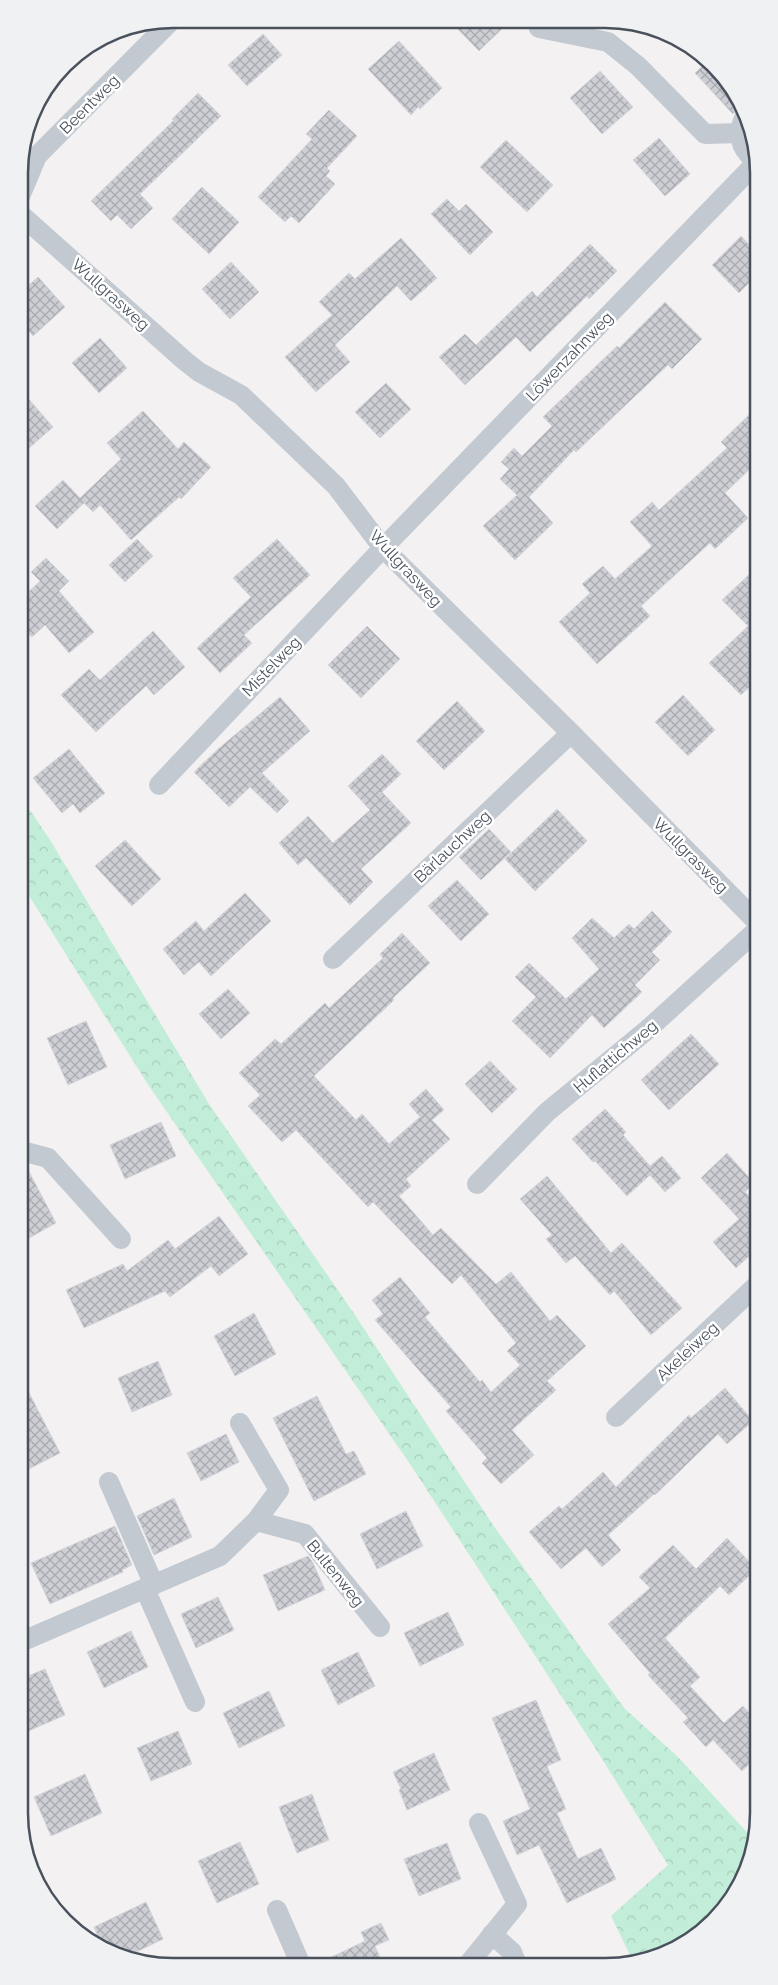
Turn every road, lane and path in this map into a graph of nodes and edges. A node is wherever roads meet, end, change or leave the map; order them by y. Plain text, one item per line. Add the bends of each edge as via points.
1 (164, 28) edge
2 (539, 28) dead end
3 (742, 125) edge
4 (749, 155) edge
5 (750, 169) edge
6 (28, 176) edge
7 (28, 221) edge
8 (383, 548) junction
9 (571, 733) junction
10 (158, 784) dead end
11 (750, 915) edge
12 (750, 936) edge
13 (333, 959) dead end
14 (28, 1153) edge
15 (477, 1184) dead end
16 (121, 1239) dead end
17 (750, 1293) edge
18 (616, 1418) dead end
19 (240, 1423) dead end
20 (109, 1482) dead end
21 (256, 1521) junction
22 (149, 1587) junction
23 (380, 1627) dead end
24 (28, 1639) edge
25 (195, 1702) dead end
26 (479, 1823) dead end
27 (278, 1910) dead end
28 (492, 1934) junction
29 (298, 1958) edge
30 (473, 1958) edge
31 (514, 1958) edge

1 - 6 street, Beentweg via 36,156
2 - 3 street via 608,42 638,66 705,134
3 - 4 street via 744,150
5 - 8 street, Löwenzahnweg
7 - 8 street, Wullgrasweg via 185,361 241,395 336,486
8 - 9 street, Wullgrasweg
8 - 10 street, Mistelweg
9 - 11 street, Wullgrasweg
9 - 13 street, Bärlauchweg
12 - 15 street, Huflattichweg via 647,1030 547,1112
14 - 16 street via 48,1158
17 - 18 street, Akeleiweg
19 - 21 street via 278,1490
20 - 22 street
21 - 22 street via 220,1556
21 - 23 street, Bultenweg via 305,1534
22 - 24 street
22 - 25 street
26 - 28 street via 517,1904
27 - 29 street
28 - 30 street
28 - 31 street

